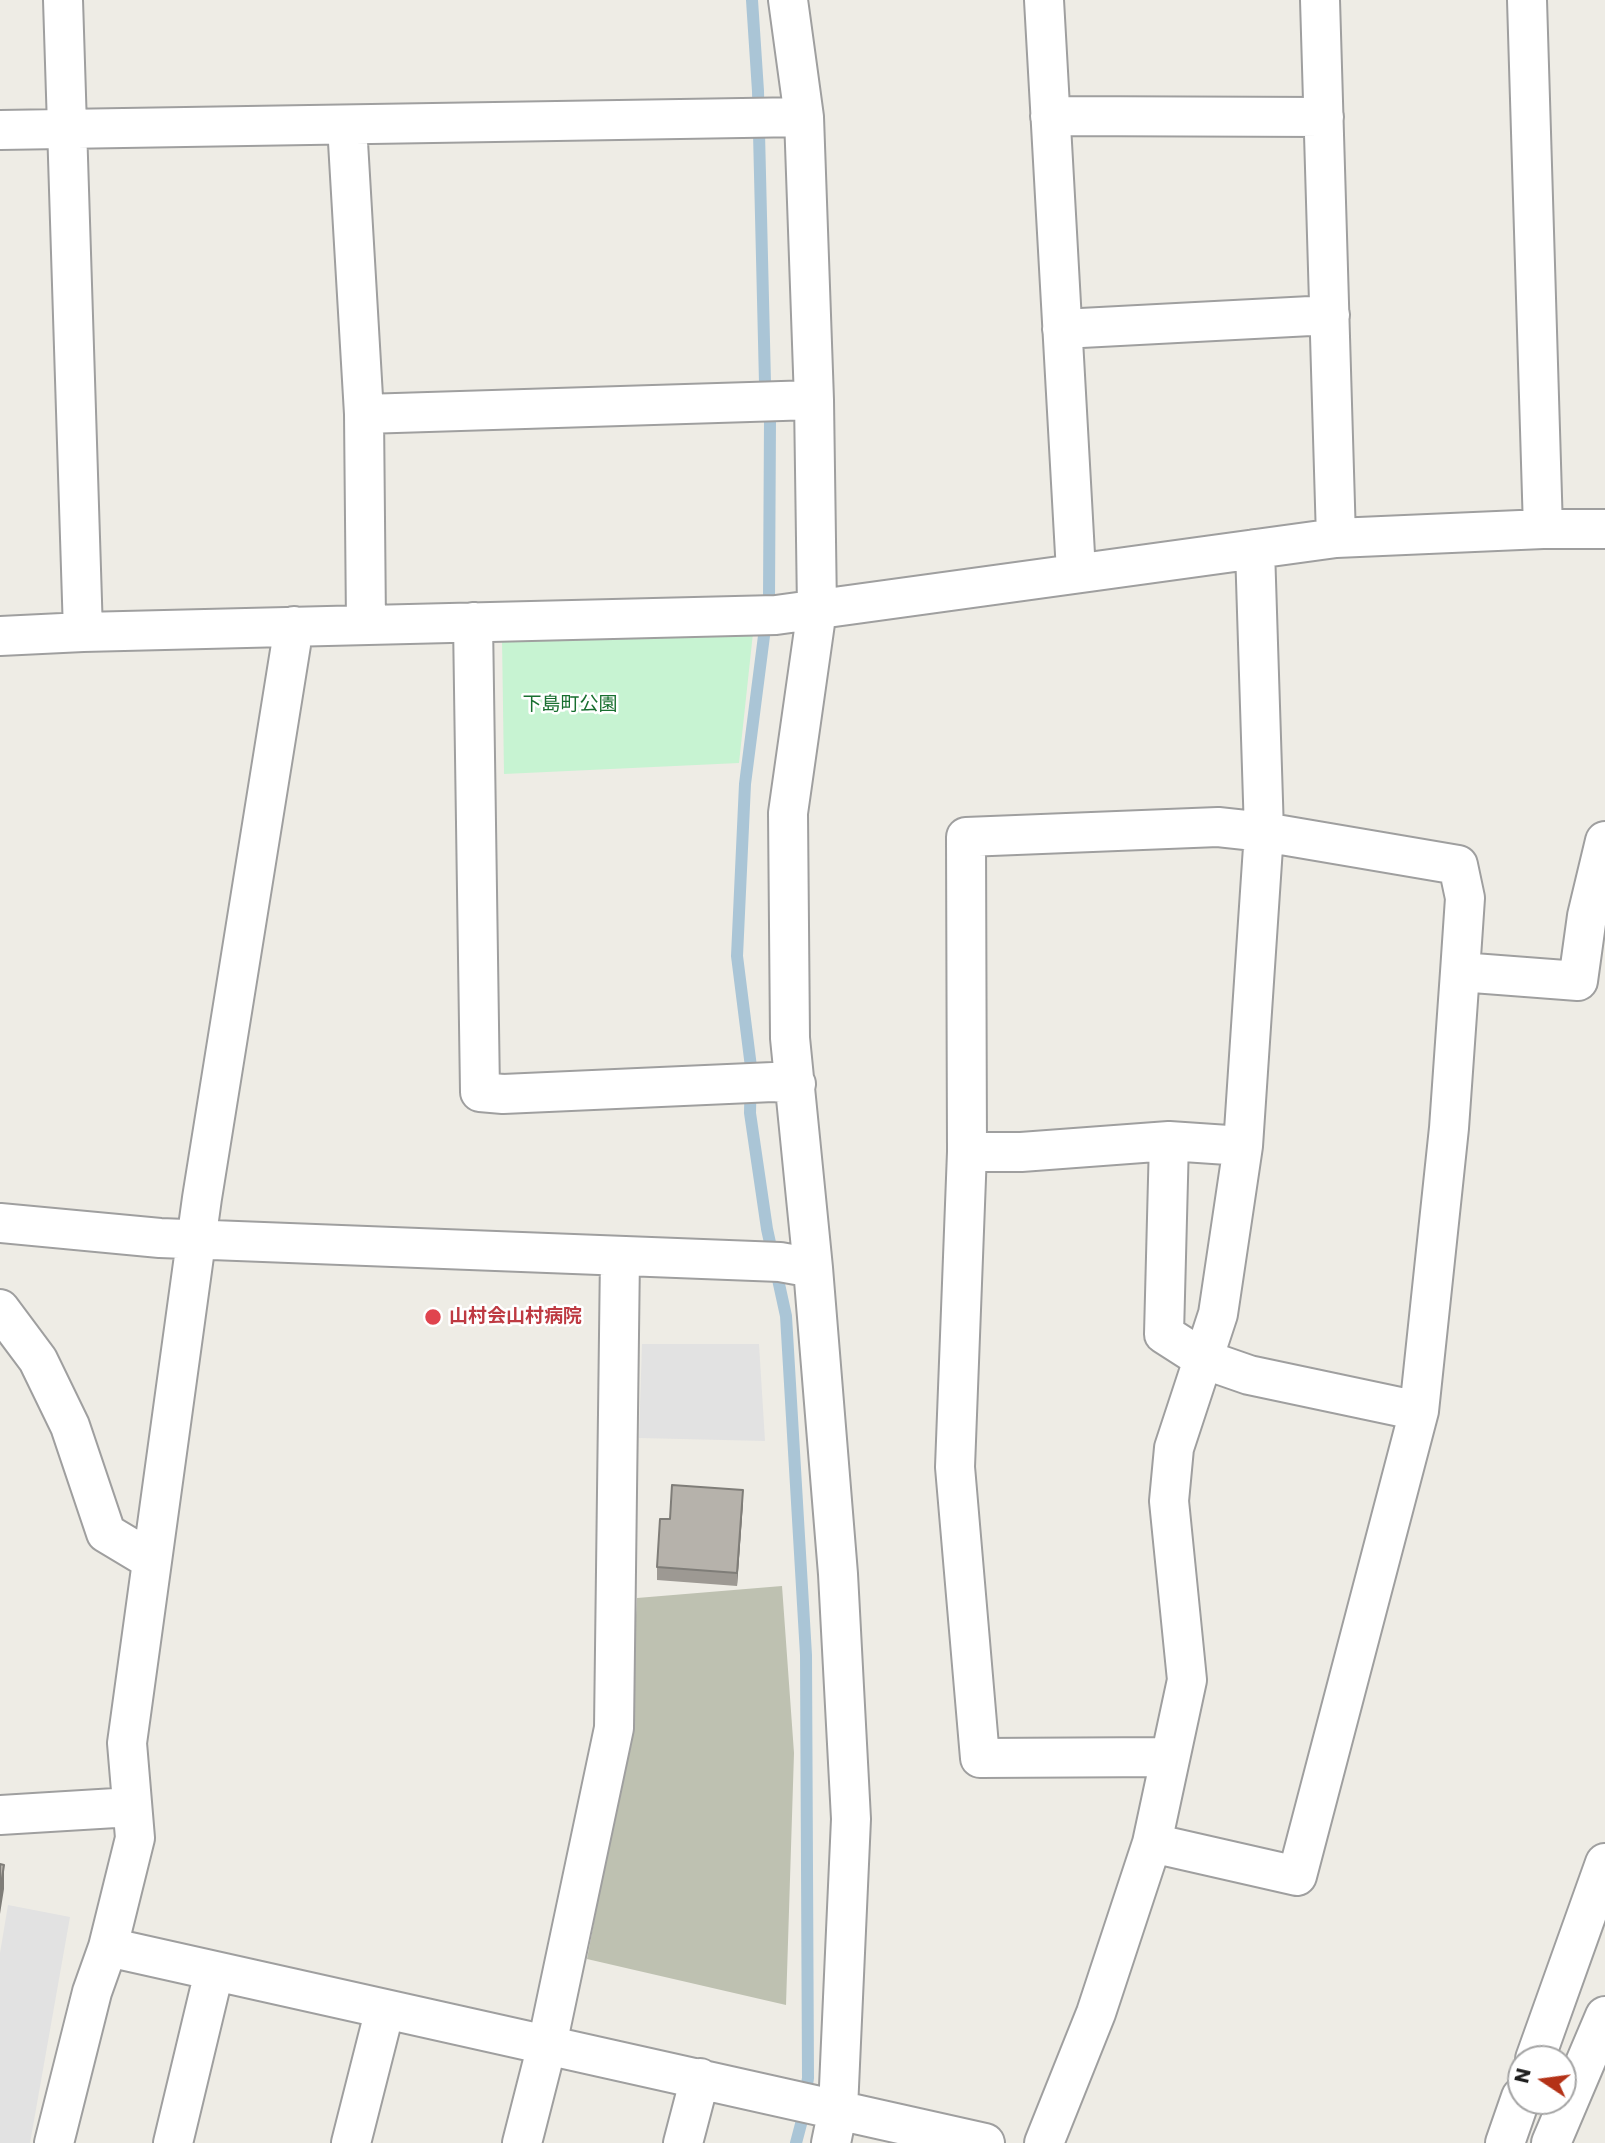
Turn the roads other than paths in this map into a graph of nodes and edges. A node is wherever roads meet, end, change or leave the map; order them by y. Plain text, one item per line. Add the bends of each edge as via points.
1 (63, 0) edge
2 (788, 0) edge
3 (1044, 0) edge
4 (1320, 0) edge
5 (1527, 0) edge
6 (1050, 116) junction
7 (787, 117) junction
8 (1324, 117) junction
9 (347, 125) junction
10 (0, 130) edge
11 (67, 130) junction
12 (1330, 315) junction
13 (1062, 329) junction
14 (784, 400) junction
15 (364, 414) junction
16 (1543, 529) junction
17 (1605, 529) edge
18 (1336, 538) junction
19 (1255, 549) junction
20 (1076, 572) junction
21 (817, 608) junction
22 (473, 622) junction
23 (366, 624) junction
24 (294, 626) junction
25 (83, 632) junction
26 (0, 636) edge
27 (1264, 832) junction
28 (1605, 841) edge
29 (1460, 972) junction
30 (770, 1084) junction
31 (1169, 1141) junction
32 (1243, 1146) junction
33 (967, 1152) junction
34 (0, 1223) edge
35 (196, 1238) junction
36 (620, 1256) junction
37 (779, 1264) junction
38 (0, 1309) edge
39 (1203, 1359) junction
40 (1419, 1411) junction
41 (151, 1560) junction
42 (1170, 1757) junction
43 (132, 1807) junction
44 (0, 1815) edge
45 (1152, 1843) junction
46 (1605, 1863) edge
47 (108, 1947) junction
48 (214, 1972) junction
49 (385, 2009) junction
50 (1605, 2017) edge
51 (547, 2045) junction
52 (1540, 2045) edge
53 (700, 2078) junction
54 (1515, 2115) edge
55 (831, 2119) edge
56 (54, 2143) edge
57 (173, 2143) edge
58 (351, 2143) edge
59 (522, 2143) edge
60 (682, 2143) edge
61 (985, 2143) edge
62 (1044, 2143) edge
63 (1505, 2143) edge
64 (1551, 2143) edge

1 - 11 street
2 - 7 street
3 - 6 street
4 - 8 street
5 - 16 street
6 - 8 street
6 - 13 street
7 - 9 street
7 - 14 street
8 - 12 street
9 - 11 street
9 - 15 street
10 - 11 street
11 - 25 street
12 - 13 street
12 - 18 street
13 - 20 street
14 - 15 street
14 - 21 street
15 - 23 street
16 - 17 street
16 - 18 street
18 - 19 street
19 - 20 street
19 - 27 street
20 - 21 street
21 - 22 street via 776,615
21 - 30 street via 788,813 790,1038
22 - 23 street
22 - 30 street via 480,1092
23 - 24 street
24 - 25 street
24 - 35 street
25 - 26 street
27 - 29 street via 1458,865 1465,898
27 - 32 street
27 - 33 street via 1218,827 966,837
28 - 29 street via 1578,981
29 - 40 street via 1449,1128
30 - 37 street
31 - 32 street
31 - 33 street
31 - 39 street via 1164,1334
32 - 39 street via 1218,1314
33 - 42 street via 955,1467 980,1758
34 - 35 street
35 - 36 street
35 - 41 street
36 - 37 street
36 - 51 street via 614,1728
37 - 55 street via 838,1574 851,1819
38 - 41 street via 37,1360 70,1426 106,1533
39 - 40 street via 1249,1375
39 - 42 street via 1174,1448 1169,1501 1187,1680
40 - 45 street via 1297,1877
41 - 43 street via 127,1743
42 - 45 street
43 - 44 street
43 - 47 street via 135,1838
45 - 62 street via 1096,2013
46 - 52 street
47 - 48 street
47 - 56 street
48 - 49 street
48 - 57 street
49 - 51 street
49 - 58 street
50 - 64 street
51 - 53 street
51 - 59 street
53 - 55 street via 777,2096
53 - 60 street
54 - 63 street
55 - 61 street

